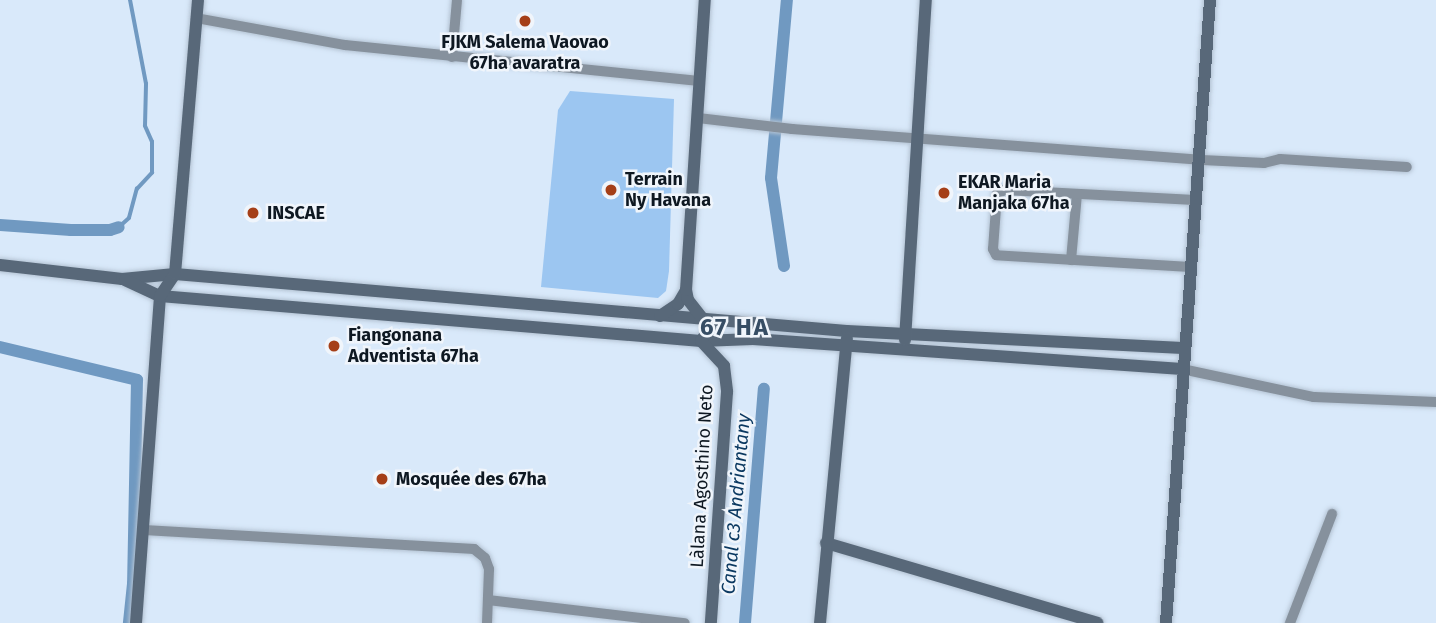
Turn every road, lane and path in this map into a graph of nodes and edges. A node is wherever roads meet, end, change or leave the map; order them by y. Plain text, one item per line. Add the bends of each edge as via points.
1 (198, 0) edge
2 (457, 0) edge
3 (705, 0) edge
4 (926, 0) edge
5 (1210, 0) edge
6 (196, 18) junction
7 (452, 57) junction
8 (699, 81) junction
9 (698, 118) junction
10 (918, 139) junction
11 (1200, 160) junction
12 (1407, 167) dead end
13 (1077, 194) junction
14 (1195, 200) junction
15 (1070, 260) junction
16 (0, 265) edge
17 (1190, 267) junction
18 (175, 274) junction
19 (122, 279) junction
20 (686, 290) junction
21 (160, 296) junction
22 (659, 316) junction
23 (703, 320) junction
24 (847, 331) junction
25 (905, 334) junction
26 (701, 341) junction
27 (846, 346) junction
28 (1183, 348) junction
29 (904, 351) junction
30 (1182, 369) junction
31 (1436, 402) edge
32 (1332, 514) dead end
33 (144, 530) junction
34 (826, 543) junction
35 (488, 600) junction
36 (136, 623) edge
37 (487, 623) edge
38 (685, 623) edge
39 (711, 623) edge
40 (820, 623) edge
41 (1097, 623) edge
42 (1166, 623) edge
43 (1290, 623) edge

1 - 6 street
2 - 7 street
3 - 8 street
4 - 10 street
5 - 11 street
6 - 7 street
6 - 18 street
7 - 8 street
8 - 9 street
9 - 10 street
9 - 20 street
10 - 11 street
10 - 25 street
11 - 12 street via 1264,163 1280,159
11 - 14 street
13 - 14 street
13 - 15 street
13 - 15 street via 1005,190 997,194 995,253
14 - 17 street
15 - 17 street
16 - 19 street
17 - 28 street
18 - 19 street
18 - 21 street
18 - 22 street
19 - 21 street
20 - 22 street via 678,304
20 - 23 street
21 - 26 street
21 - 33 street
22 - 23 street
23 - 24 street
23 - 26 street via 710,328
24 - 25 street
24 - 27 street
25 - 28 street
25 - 29 street
26 - 27 street via 753,339
26 - 39 street, Làlana Agosthino Neto via 724,366 727,392
27 - 29 street
27 - 34 street
28 - 30 street
29 - 30 street
30 - 31 street via 1314,397
30 - 42 street
32 - 43 street
33 - 35 street via 474,549 489,569
33 - 36 street
34 - 40 street
34 - 41 street
35 - 37 street
35 - 38 street

